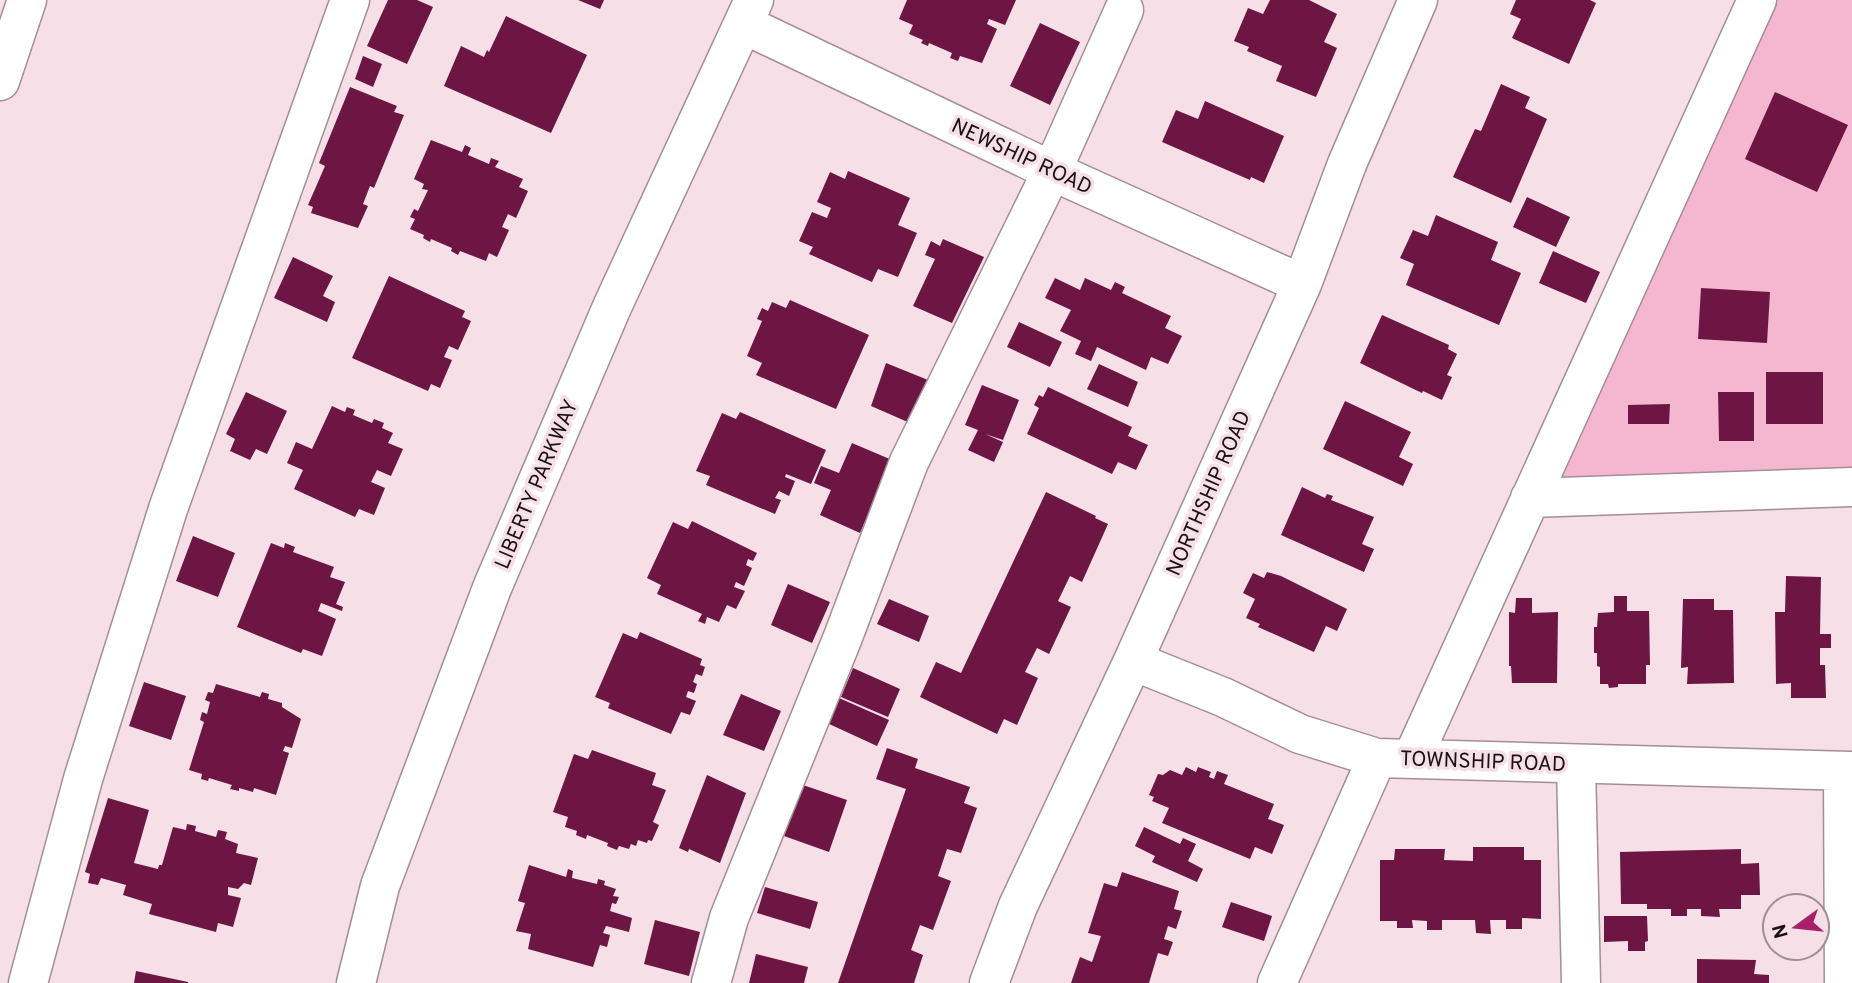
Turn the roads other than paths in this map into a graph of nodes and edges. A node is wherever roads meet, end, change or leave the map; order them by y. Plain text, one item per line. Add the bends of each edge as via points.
1 (27, 0) edge
2 (350, 0) edge
3 (1418, 0) edge
4 (1757, 0) edge
5 (1124, 10) dead end
6 (748, 12) edge
7 (0, 81) edge
8 (1052, 171) junction
9 (1302, 284) junction
10 (1852, 487) edge
11 (1530, 498) junction
12 (1133, 661) junction
13 (1394, 759) junction
14 (1576, 764) junction
15 (1847, 771) edge
16 (28, 983) edge
17 (356, 983) edge
18 (711, 983) edge
19 (989, 983) edge
20 (1277, 983) edge
21 (1581, 983) edge
22 (1844, 983) edge

1 - 7 street
2 - 16 street via 168,509 83,779
3 - 9 street, NORTHSHIP ROAD via 1347,164
4 - 11 street
5 - 8 street
6 - 8 street, NEWSHIP ROAD
6 - 17 street, LIBERTY PARKWAY via 612,307 492,588 380,886
8 - 9 street, NEWSHIP ROAD
8 - 18 street via 909,462 729,918
9 - 12 street, NORTHSHIP ROAD
10 - 11 street
11 - 13 street
12 - 13 street, TOWNSHIP ROAD via 1300,734
12 - 19 street, NORTHSHIP ROAD via 1018,906
13 - 14 street, TOWNSHIP ROAD
13 - 20 street
14 - 15 street, TOWNSHIP ROAD
14 - 21 street
15 - 22 street

